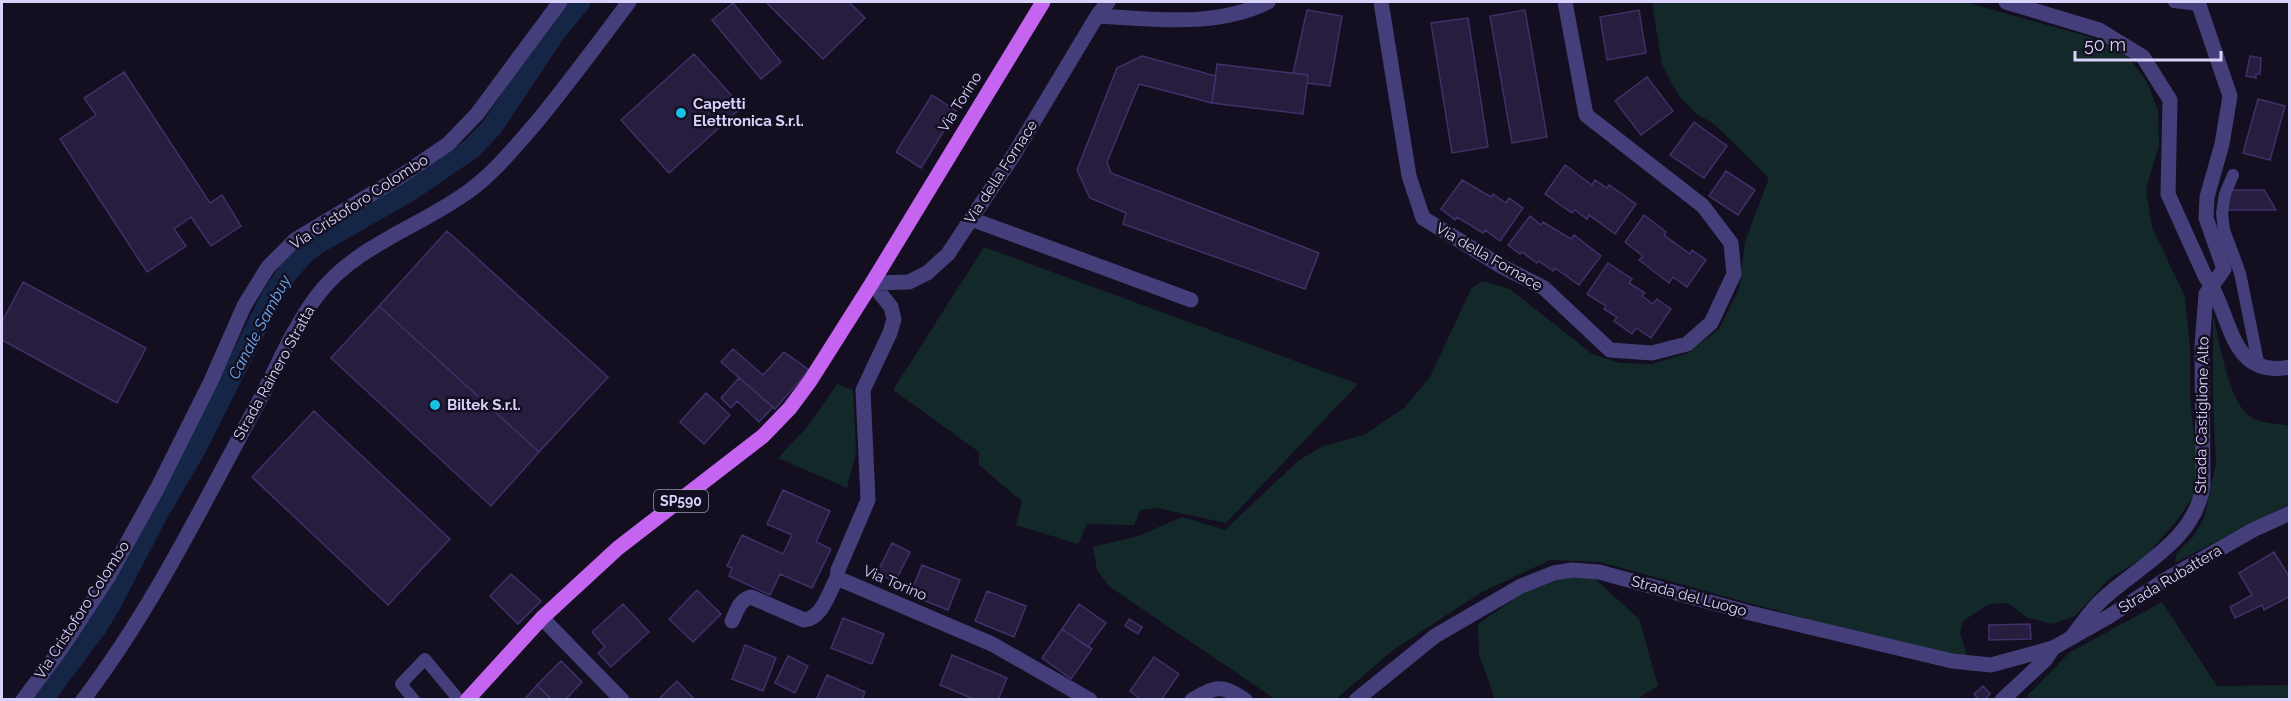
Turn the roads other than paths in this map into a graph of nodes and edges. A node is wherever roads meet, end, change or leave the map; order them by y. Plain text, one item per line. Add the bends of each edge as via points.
1 (560, 2) edge
2 (629, 2) edge
3 (1043, 2) edge
4 (1108, 2) edge
5 (1268, 2) edge
6 (1381, 2) edge
7 (1565, 2) edge
8 (2006, 2) edge
9 (2174, 2) edge
10 (2198, 3) edge
11 (1097, 16) junction
12 (2233, 175) dead end
13 (971, 219) junction
14 (872, 283) junction
15 (2212, 285) junction
16 (1191, 300) dead end
17 (2259, 367) junction
18 (2289, 367) edge
19 (2289, 513) edge
20 (837, 578) junction
21 (542, 618) junction
22 (732, 621) dead end
23 (2072, 638) junction
24 (2053, 648) junction
25 (22, 699) edge
26 (83, 699) edge
27 (414, 699) edge
28 (459, 699) edge
29 (467, 699) edge
30 (622, 699) edge
31 (1090, 699) edge
32 (1192, 699) edge
33 (1245, 699) edge
34 (1356, 699) edge
35 (2002, 699) edge

1 - 25 street, Via Cristoforo Colombo via 477,114 448,144 295,240 268,267 244,306 157,489 107,579
2 - 26 street, Strada Rainero Stratta via 563,90 492,171 469,191 353,261 317,296 154,594 114,659
3 - 14 main road, Via Torino / SP590
4 - 11 street, Via della Fornace
5 - 11 street via 1197,21
6 - 7 street, Via della Fornace via 1409,176 1423,218 1544,288 1610,350 1652,353 1687,344 1711,323 1734,274 1731,243 1703,206 1586,115
8 - 15 street via 2099,30 2143,57 2170,100 2168,194
9 - 10 lane
10 - 15 street, Strada Castiglione Alto via 2230,96 2207,197 2206,218 2224,269
11 - 13 street, Via della Fornace
12 - 17 lane via 2225,194 2223,222 2240,273
13 - 14 street, Via della Fornace via 948,254 927,273 909,282
13 - 16 street
14 - 20 street via 891,307 894,319 863,390 868,500
14 - 21 main road, Via Torino / SP590 via 810,381 763,436 618,548
15 - 17 street via 2225,320 2248,360
15 - 23 street, Strada Castiglione Alto via 2206,294 2202,346 2200,501 2192,520 2178,536 2104,598
17 - 18 street
19 - 23 street, Strada Rubattera via 2165,580
20 - 22 street via 811,620 750,597 739,605
20 - 31 street, Via Torino via 992,644
21 - 29 main road, Via Torino / SP590
21 - 30 street
23 - 24 street, Strada Rubattera
24 - 34 street, Strada del Luogo via 1991,665 1952,661 1599,572 1572,570 1521,586 1435,636
24 - 35 street
27 - 28 lane via 401,684 425,659
32 - 33 street via 1220,688

